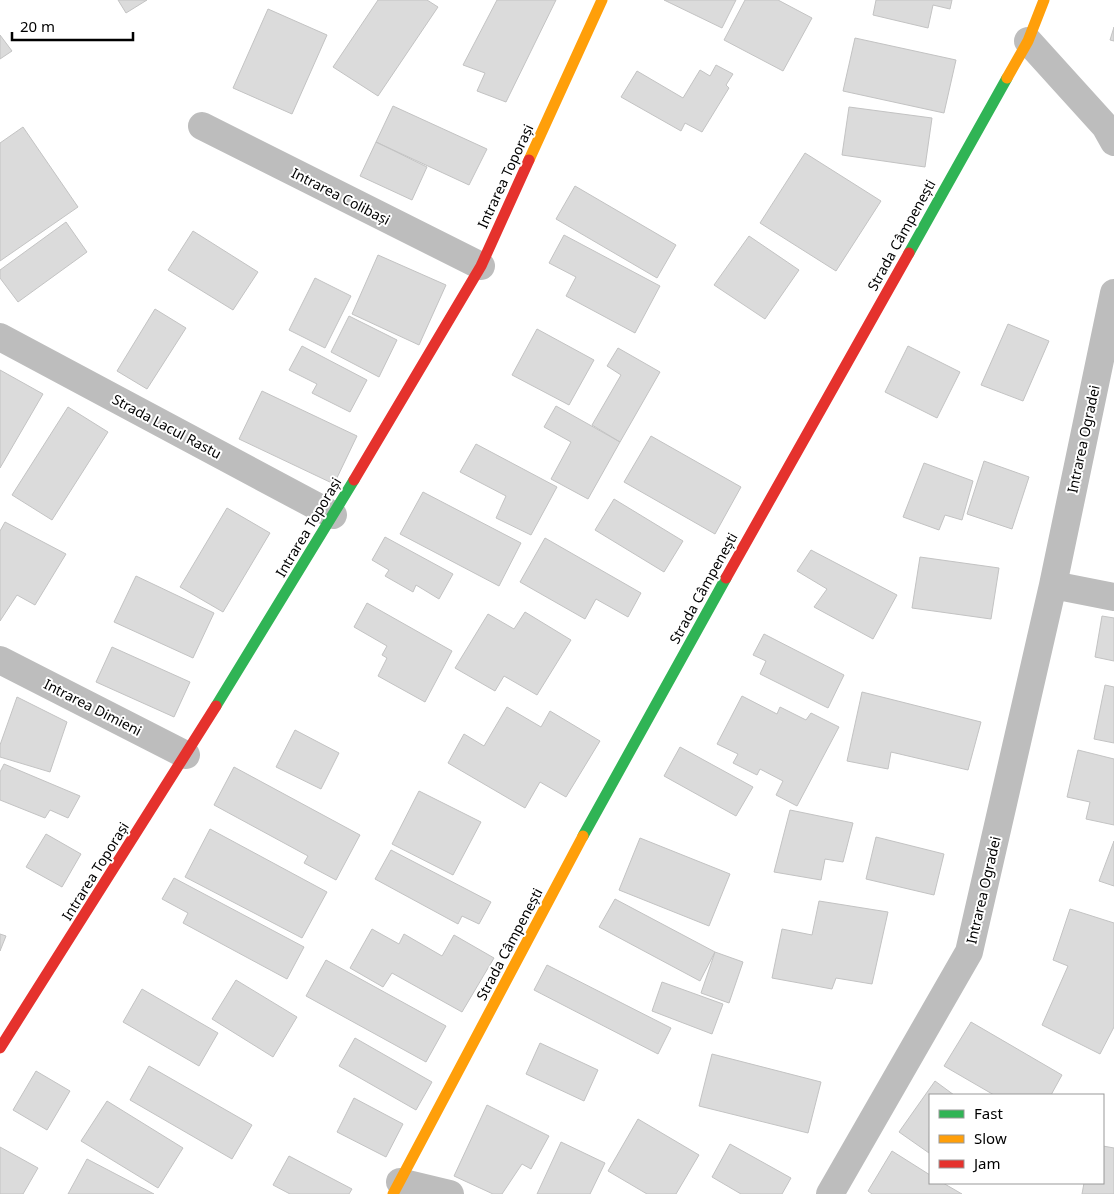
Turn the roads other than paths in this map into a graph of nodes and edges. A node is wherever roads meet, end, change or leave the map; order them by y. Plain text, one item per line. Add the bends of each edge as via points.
1 (602, 0) edge
2 (1044, 0) edge
3 (1028, 41) junction
4 (202, 126) dead end
5 (1114, 142) edge
6 (481, 266) junction
7 (1114, 293) edge
8 (0, 337) edge
9 (333, 516) junction
10 (1053, 585) junction
11 (1114, 597) edge
12 (0, 660) edge
13 (186, 755) junction
14 (0, 1048) edge
15 (396, 1188) edge
16 (450, 1194) edge
17 (830, 1194) edge

1 - 6 street, Intrarea Toporași
2 - 3 street, Strada Câmpenești
3 - 5 street via 1105,126
3 - 15 street, Strada Câmpenești via 618,769
4 - 6 street, Intrarea Colibași
6 - 9 street, Intrarea Toporași
7 - 10 street, Intrarea Ogradei
8 - 9 street, Strada Lacul Rastu
9 - 13 street, Intrarea Toporași
10 - 11 street
10 - 17 street, Intrarea Ogradei via 969,952
12 - 13 street, Intrarea Dimieni
13 - 14 street, Intrarea Toporași
15 - 16 street

